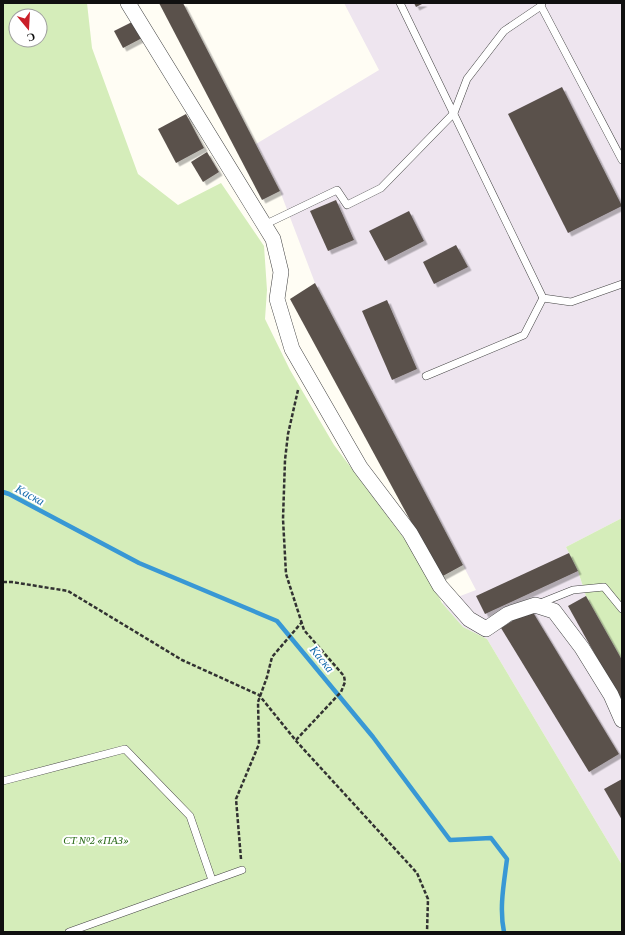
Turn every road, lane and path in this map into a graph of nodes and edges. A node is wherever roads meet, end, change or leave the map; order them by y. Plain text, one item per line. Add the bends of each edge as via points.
1 (128, 3) edge
2 (400, 3) edge
3 (541, 4) edge
4 (454, 113) junction
5 (622, 160) edge
6 (264, 225) junction
7 (622, 284) edge
8 (543, 298) junction
9 (303, 368) junction
10 (426, 376) dead end
11 (3, 582) edge
12 (535, 605) junction
13 (622, 609) edge
14 (302, 622) junction
15 (260, 697) junction
16 (622, 720) edge
17 (296, 740) junction
18 (3, 780) edge
19 (242, 870) joint
20 (212, 880) junction
21 (68, 932) edge
22 (427, 932) edge

1 - 6 street
2 - 4 lane
3 - 4 lane via 504,31 468,79
3 - 5 lane
4 - 6 lane via 381,188 347,205 337,190
4 - 8 lane
6 - 9 street via 273,239 281,272 277,299 292,349
7 - 8 lane via 571,302
8 - 10 lane via 524,335
9 - 12 street via 360,466 410,533 440,586 469,619 486,629 508,614
9 - 14 path via 288,434 283,519 286,574
11 - 15 path via 68,592 182,660
12 - 13 lane via 573,590 604,588
12 - 16 street via 554,611 582,648 611,695
14 - 15 path via 272,657
14 - 17 path via 304,630 344,676 345,682 341,692
15 - 17 path
15 - 19 path via 259,744 236,799
17 - 22 path via 417,873 428,899
18 - 20 lane via 125,749 190,816
19 - 20 lane
20 - 21 lane

